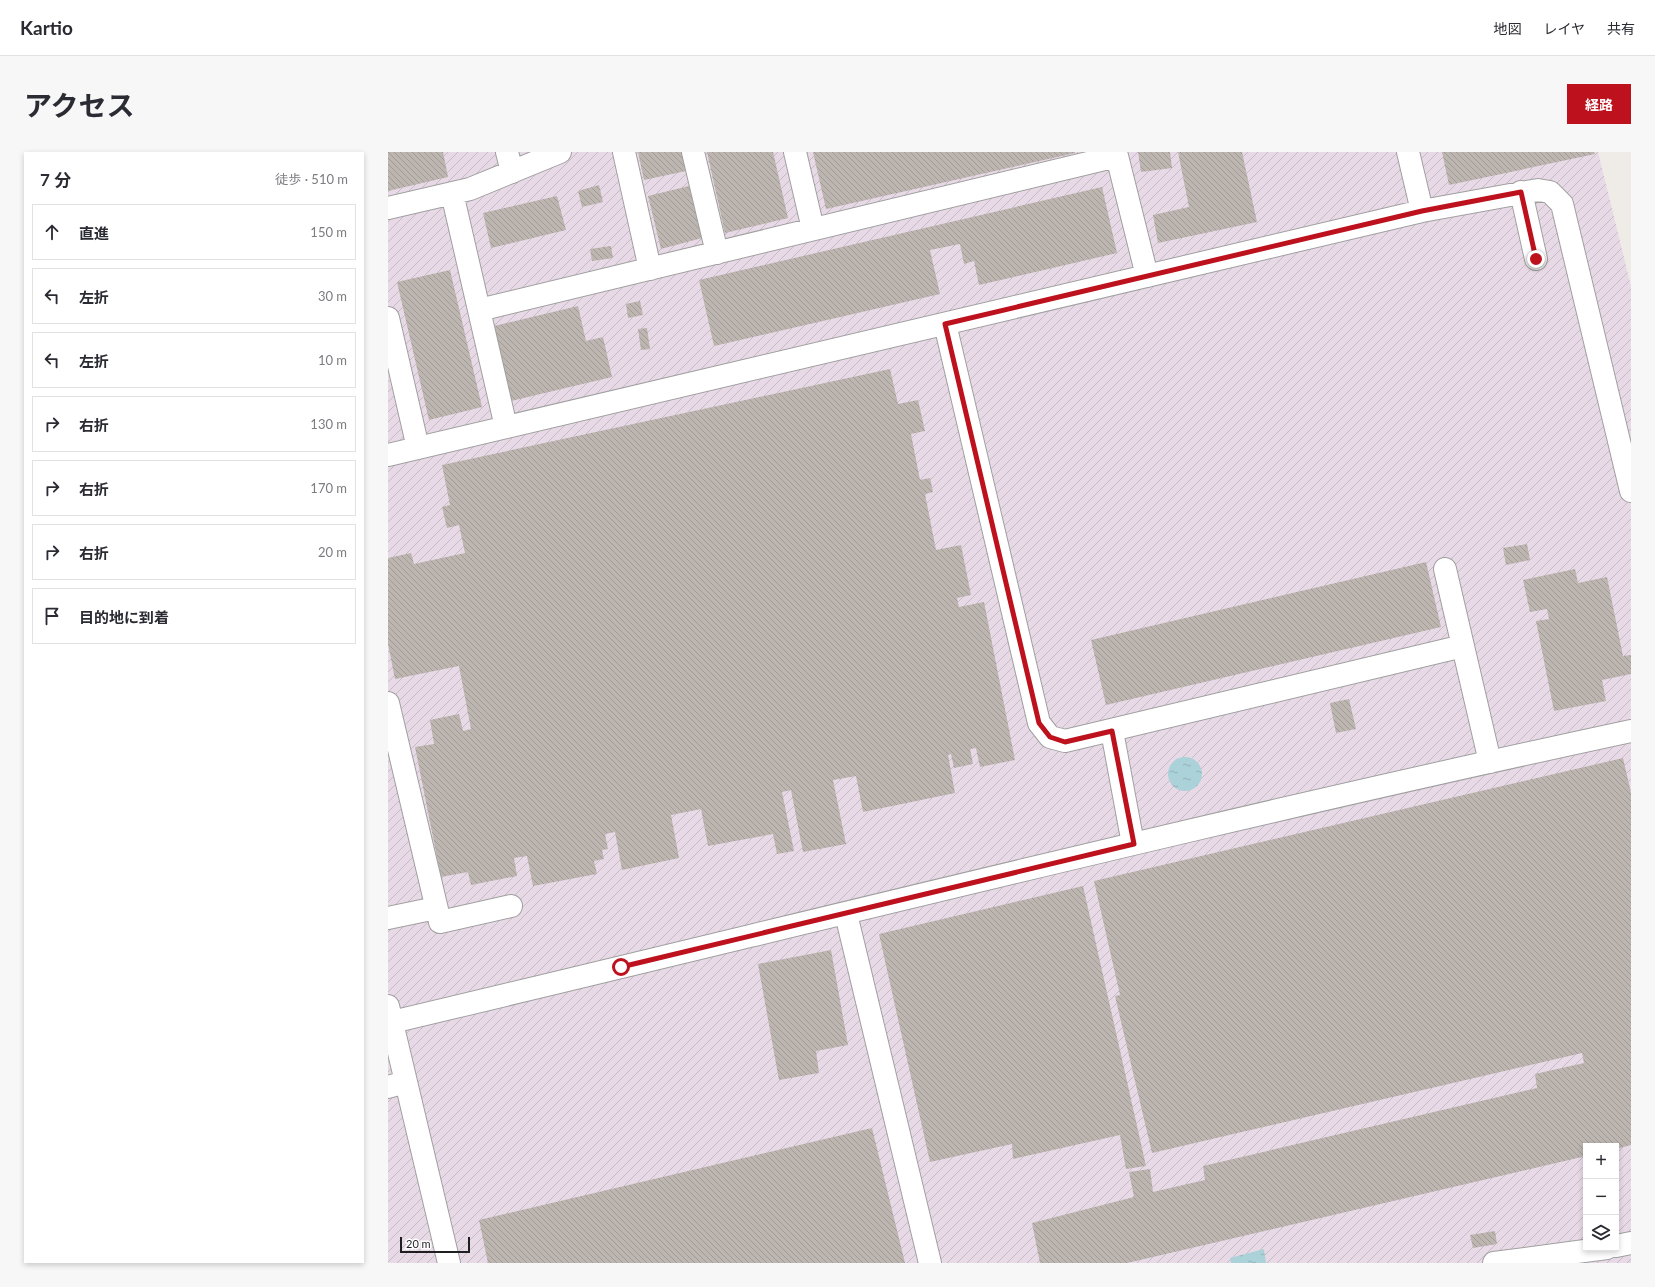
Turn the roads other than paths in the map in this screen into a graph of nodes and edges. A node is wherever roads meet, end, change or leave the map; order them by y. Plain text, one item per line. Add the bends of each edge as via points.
1 (523, 152) edge
2 (560, 152) edge
3 (624, 152) edge
4 (693, 152) edge
5 (795, 152) edge
6 (1408, 152) edge
7 (1117, 154) edge
8 (509, 162) edge
9 (1521, 192) junction
10 (452, 193) junction
11 (388, 208) edge
12 (1422, 211) junction
13 (813, 229) junction
14 (717, 253) junction
15 (1536, 259) dead end
16 (650, 269) junction
17 (1147, 276) junction
18 (479, 310) junction
19 (388, 318) edge
20 (945, 324) junction
21 (506, 427) junction
22 (418, 448) junction
23 (388, 455) edge
24 (1631, 491) edge
25 (1445, 570) dead end
26 (1463, 646) junction
27 (388, 703) edge
28 (1112, 731) junction
29 (1631, 732) edge
30 (1490, 762) junction
31 (1134, 844) junction
32 (511, 906) dead end
33 (436, 908) junction
34 (846, 914) junction
35 (388, 918) edge
36 (390, 1014) edge
37 (397, 1084) edge
38 (1631, 1243) edge
39 (1619, 1245) edge
40 (1584, 1251) edge
41 (449, 1263) edge
42 (930, 1263) edge
43 (1494, 1263) edge

1 - 8 lane
2 - 8 lane
3 - 16 lane
4 - 14 lane
5 - 13 lane
6 - 12 lane
7 - 13 lane
7 - 17 lane
8 - 10 lane via 470,189
9 - 12 lane
9 - 15 lane
9 - 24 lane via 1550,192 1562,204
10 - 11 lane
10 - 18 lane
12 - 17 lane
13 - 14 lane
14 - 16 lane
16 - 18 lane
17 - 20 lane
18 - 21 lane
19 - 22 lane
20 - 21 lane
20 - 28 lane via 1039,723 1050,737 1065,742
21 - 22 lane
22 - 23 lane
25 - 26 lane
26 - 28 lane
26 - 30 lane
27 - 33 lane
28 - 31 lane
29 - 30 lane
30 - 31 lane
31 - 34 lane
32 - 33 lane via 440,922
33 - 35 lane
34 - 36 lane
34 - 42 lane
36 - 37 lane
37 - 41 lane
38 - 39 lane
40 - 43 lane

